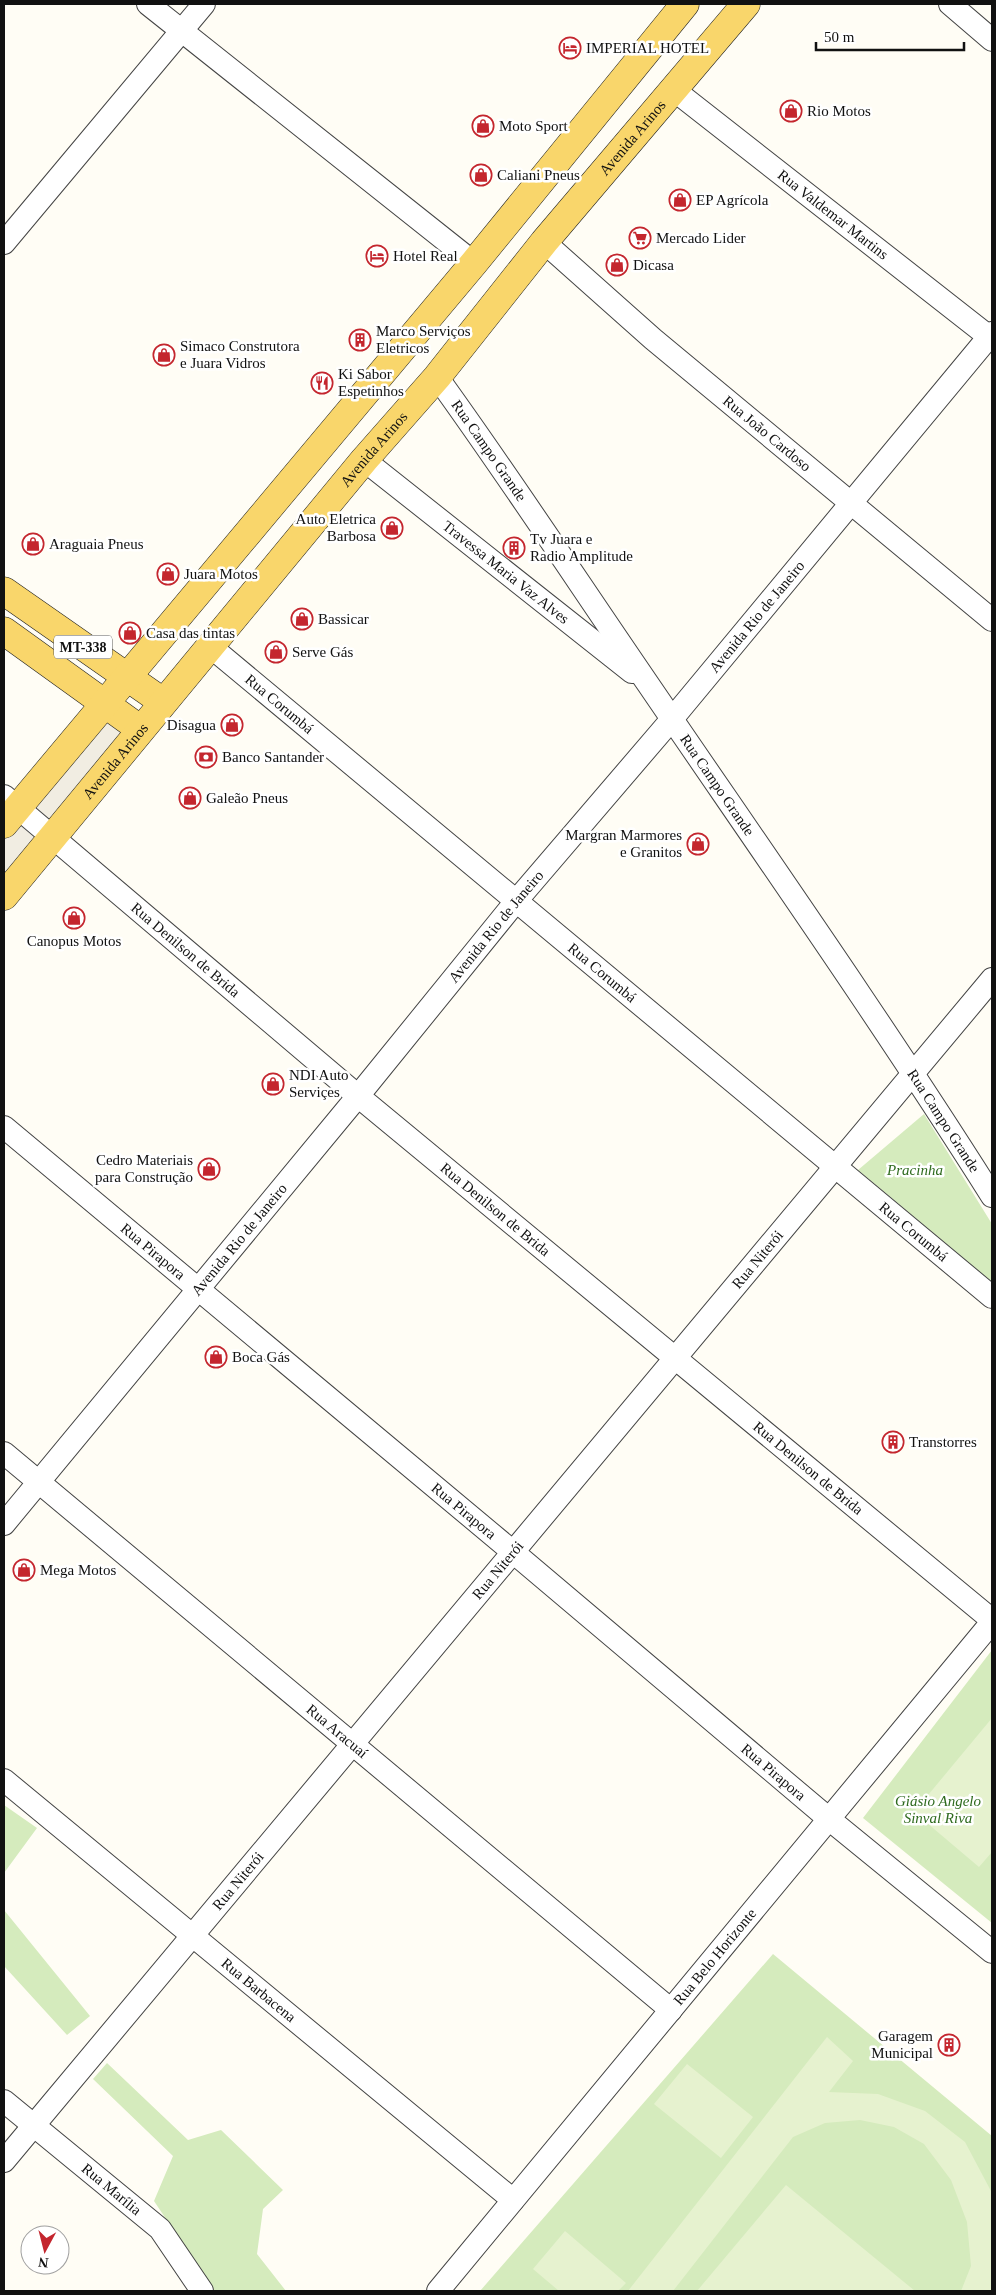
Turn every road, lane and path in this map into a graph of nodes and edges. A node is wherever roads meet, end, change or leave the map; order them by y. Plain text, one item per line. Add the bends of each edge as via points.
1 (148, 4) edge
2 (204, 4) edge
3 (685, 4) edge
4 (746, 4) edge
5 (950, 4) edge
6 (182, 30) junction
7 (992, 40) edge
8 (674, 90) junction
9 (544, 242) junction
10 (4, 243) edge
11 (474, 263) junction
12 (991, 336) edge
13 (437, 376) junction
14 (364, 460) junction
15 (851, 503) junction
16 (4, 591) edge
17 (992, 620) edge
18 (4, 631) edge
19 (211, 647) junction
20 (127, 677) junction
21 (648, 684) junction
22 (163, 702) junction
23 (105, 704) junction
24 (672, 719) junction
25 (140, 729) junction
26 (8, 809) edge
27 (53, 836) junction
28 (4, 896) edge
29 (517, 900) junction
30 (992, 980) edge
31 (914, 1072) junction
32 (358, 1096) junction
33 (4, 1128) edge
34 (835, 1166) junction
35 (992, 1196) edge
36 (197, 1290) junction
37 (992, 1297) edge
38 (676, 1357) junction
39 (4, 1453) edge
40 (39, 1481) junction
41 (4, 1524) edge
42 (513, 1552) junction
43 (992, 1621) edge
44 (352, 1744) junction
45 (4, 1780) edge
46 (829, 1819) junction
47 (192, 1936) junction
48 (992, 1952) edge
49 (671, 2010) junction
50 (4, 2101) edge
51 (33, 2126) junction
52 (4, 2161) edge
53 (513, 2200) junction
54 (202, 2291) edge
55 (438, 2291) edge

1 - 6 street
2 - 6 street
3 - 11 main road
4 - 8 main road, Avenida Arinos
5 - 7 street
6 - 10 street
6 - 11 street
8 - 9 main road, Avenida Arinos
8 - 12 street, Rua Valdemar Martins
9 - 13 main road, Avenida Arinos
9 - 15 street, Rua João Cardoso via 653,339
11 - 20 main road
12 - 15 street, Avenida Rio de Janeiro
13 - 14 main road, Avenida Arinos
13 - 21 street, Rua Campo Grande
14 - 19 main road, Avenida Arinos
14 - 21 street, Travessa Maria Vaz Alves
15 - 17 street, Rua João Cardoso
15 - 24 street, Avenida Rio de Janeiro
16 - 20 main road, MT-338
18 - 23 main road, MT-338
19 - 22 main road, Avenida Arinos
19 - 29 street, Rua Corumbá
20 - 22 main road, MT-338
20 - 23 main road
21 - 24 street, Rua Campo Grande
22 - 25 main road, Avenida Arinos
23 - 25 main road, MT-338
23 - 26 main road
24 - 29 street, Avenida Rio de Janeiro
24 - 31 street, Rua Campo Grande
25 - 27 main road, Avenida Arinos
26 - 27 street, Rua Denilson de Brida
27 - 28 main road, Avenida Arinos
27 - 32 street, Rua Denilson de Brida
29 - 32 street, Avenida Rio de Janeiro
29 - 34 street, Rua Corumbá
30 - 31 street, Rua Niterói
31 - 34 street, Rua Niterói
31 - 35 street, Rua Campo Grande
32 - 36 street, Avenida Rio de Janeiro
32 - 38 street, Rua Denilson de Brida
33 - 36 street, Rua Pirapora
34 - 37 street, Rua Corumbá
34 - 38 street, Rua Niterói
36 - 40 street, Avenida Rio de Janeiro
36 - 42 street, Rua Pirapora
38 - 42 street, Rua Niterói
38 - 43 street, Rua Denilson de Brida
39 - 40 street, Rua Aracuaí
40 - 41 street, Avenida Rio de Janeiro
40 - 44 street, Rua Aracuaí
42 - 44 street, Rua Niterói
42 - 46 street, Rua Pirapora
43 - 46 street, Rua Belo Horizonte
44 - 47 street, Rua Niterói
44 - 49 street, Rua Aracuaí
45 - 47 street, Rua Barbacena
46 - 48 street, Rua Pirapora
46 - 49 street, Rua Belo Horizonte
47 - 51 street, Rua Niterói
47 - 53 street, Rua Barbacena
49 - 53 street, Rua Belo Horizonte
50 - 51 street, Rua Marília
51 - 52 street, Rua Niterói
51 - 54 street, Rua Marília via 160,2229
53 - 55 street, Rua Belo Horizonte

